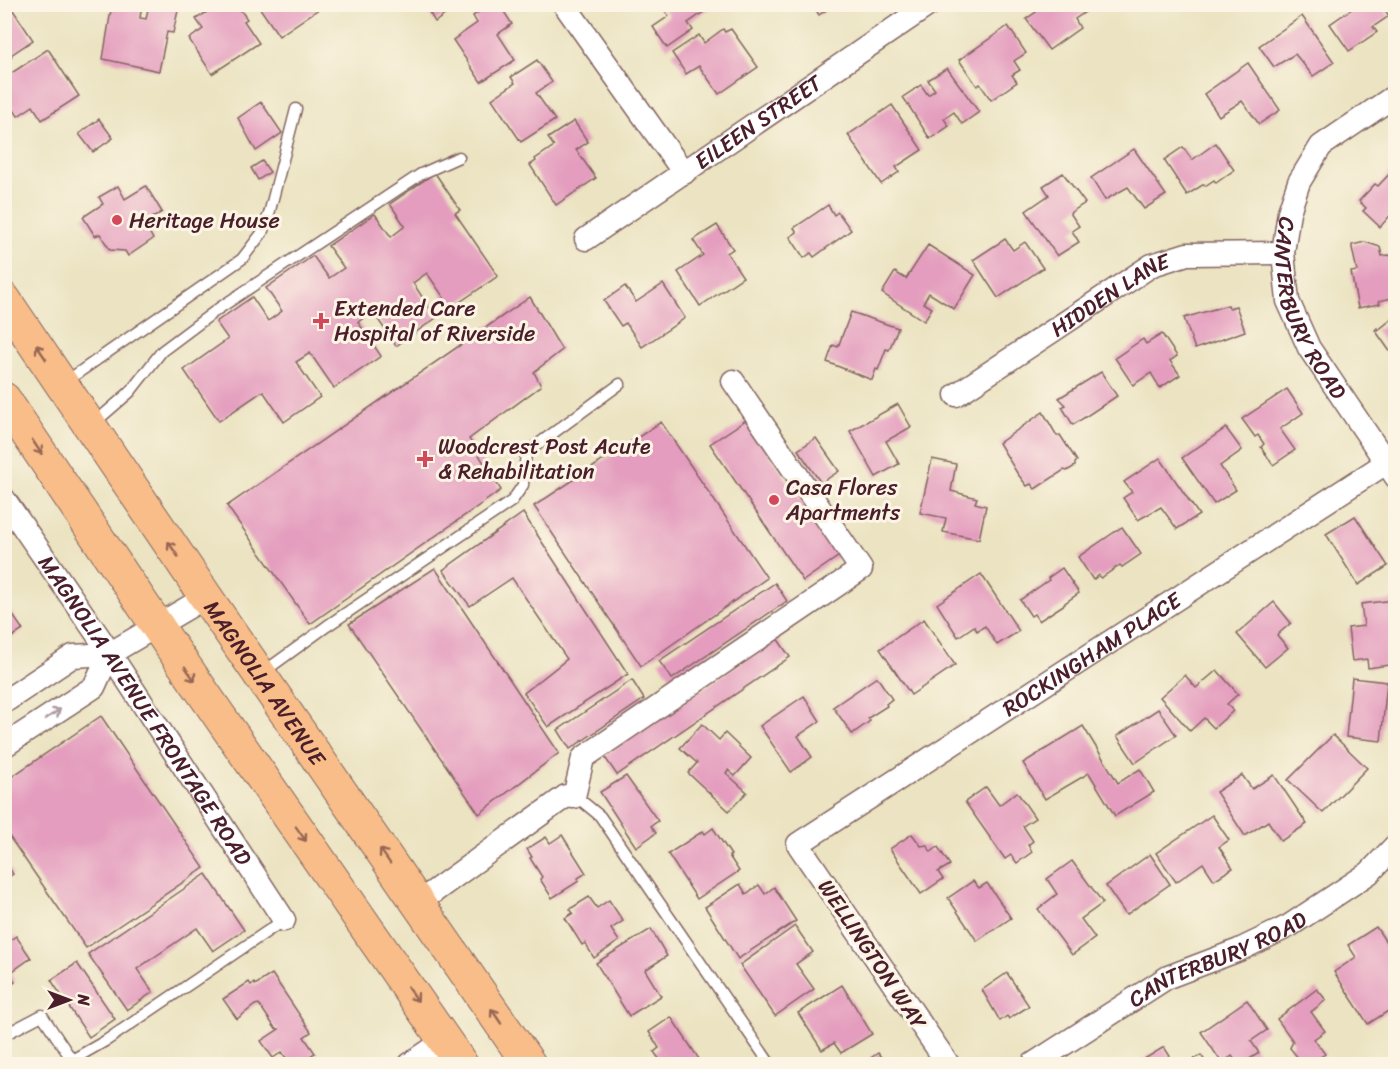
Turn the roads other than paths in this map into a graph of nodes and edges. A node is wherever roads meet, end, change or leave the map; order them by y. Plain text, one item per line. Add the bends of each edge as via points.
1 (564, 4) edge
2 (925, 6) edge
3 (1395, 95) edge
4 (296, 109) dead end
5 (459, 157) dead end
6 (684, 173) junction
7 (586, 239) dead end
8 (1283, 253) junction
9 (4, 299) edge
10 (733, 381) dead end
11 (62, 384) junction
12 (620, 384) dead end
13 (956, 395) dead end
14 (4, 399) edge
15 (90, 426) junction
16 (1391, 470) edge
17 (4, 499) edge
18 (206, 597) junction
19 (157, 625) junction
20 (109, 654) junction
21 (260, 675) junction
22 (4, 702) edge
23 (4, 746) edge
24 (574, 797) junction
25 (798, 844) joint
26 (1395, 845) edge
27 (418, 903) junction
28 (284, 920) joint
29 (4, 1035) edge
30 (453, 1052) edge
31 (410, 1065) edge
32 (529, 1065) edge
33 (770, 1065) edge
34 (948, 1065) edge
35 (1033, 1065) edge

1 - 6 street
2 - 6 street, EILEEN STREET
3 - 8 street, CANTERBURY ROAD via 1321,146 1299,182 1289,212
4 - 11 lane via 269,214 262,233 242,259
5 - 15 lane via 411,180 218,309 162,351 130,392
6 - 7 street, EILEEN STREET
8 - 13 street, HIDDEN LANE via 1187,254 1152,265
8 - 16 street, CANTERBURY ROAD via 1288,301 1309,348
11 -> 9 main road, MAGNOLIA AVENUE
10 - 24 street via 861,569 583,758
11 - 15 main road, MAGNOLIA AVENUE
12 - 21 lane via 526,453 523,485 512,501
14 -> 19 main road
18 -> 15 main road, MAGNOLIA AVENUE
16 - 25 street, ROCKINGHAM PLACE
17 - 20 street, MAGNOLIA AVENUE FRONTAGE ROAD
18 - 19 street
18 - 21 main road, MAGNOLIA AVENUE
19 - 20 street
19 -> 30 main road
20 - 22 street via 73,656
23 -> 20 street via 94,687
20 - 28 street, MAGNOLIA AVENUE FRONTAGE ROAD
27 -> 21 main road, MAGNOLIA AVENUE
24 - 27 street via 566,796
24 - 33 lane via 600,816
25 - 34 street, WELLINGTON WAY
26 - 35 street, CANTERBURY ROAD via 1369,873 1289,926 1168,977
32 -> 27 main road, MAGNOLIA AVENUE
28 - 29 lane via 72,1060 42,1015
30 - 31 street

